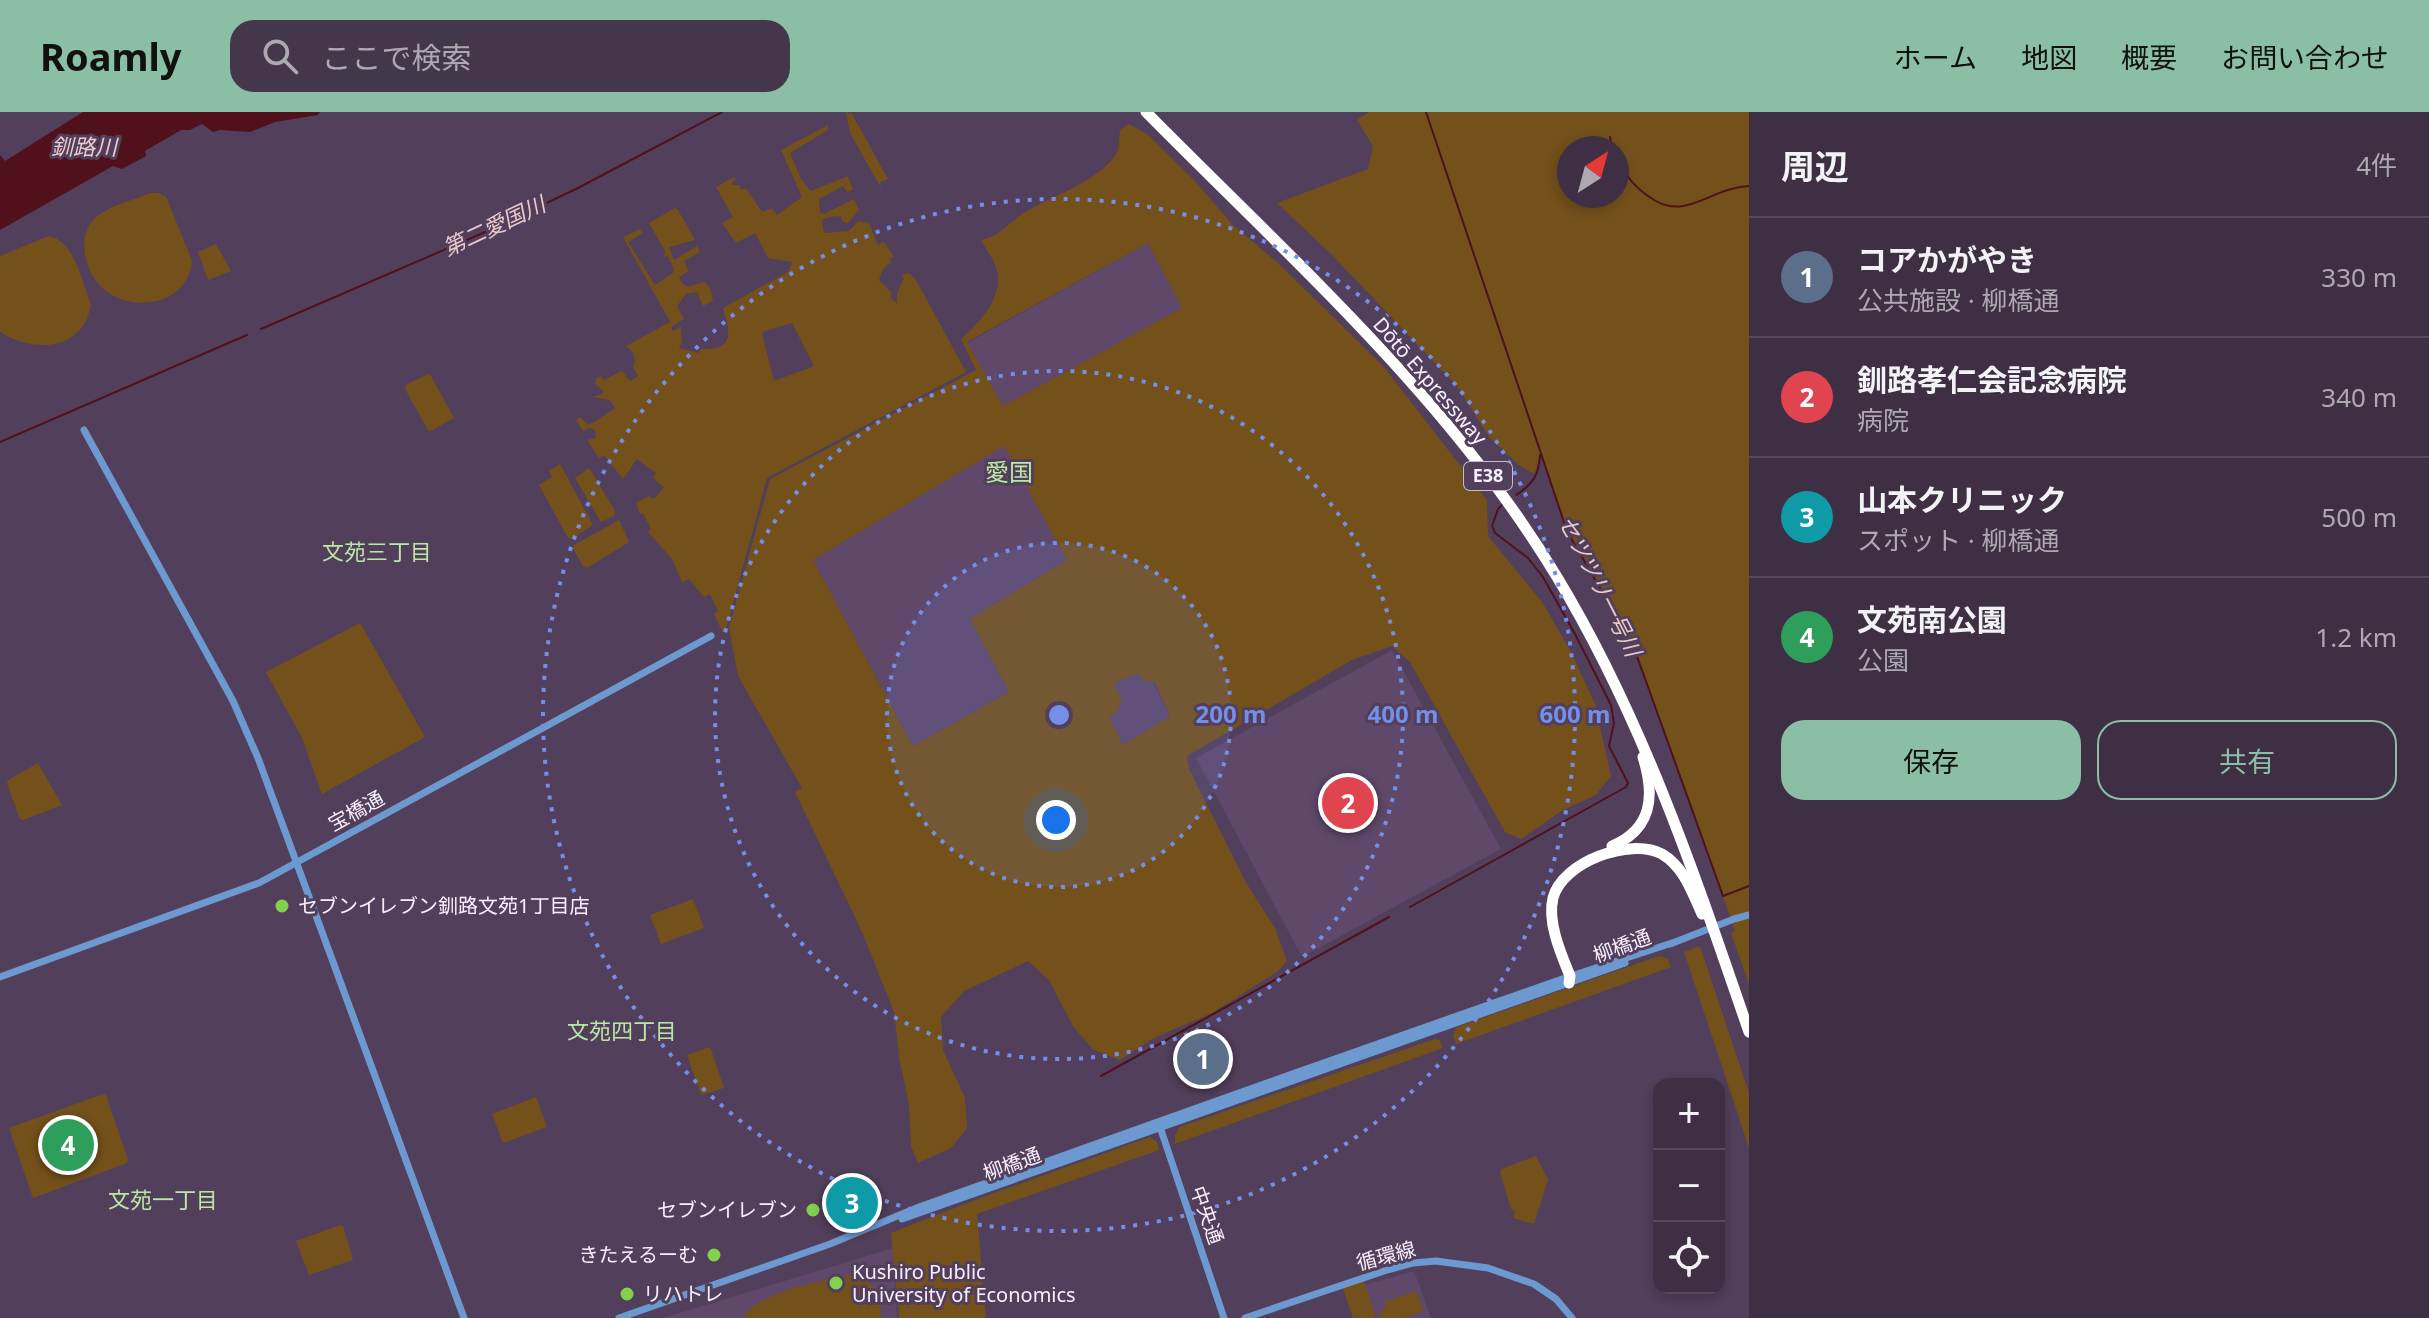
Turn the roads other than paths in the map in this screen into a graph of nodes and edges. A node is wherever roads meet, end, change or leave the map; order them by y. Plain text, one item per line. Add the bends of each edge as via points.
1 (1146, 112) edge
2 (1154, 112) edge
3 (84, 430) dead end
4 (711, 636) dead end
5 (1616, 684) junction
6 (297, 862) junction
7 (1749, 915) edge
8 (1711, 921) junction
9 (1717, 935) junction
10 (0, 977) edge
11 (1568, 979) junction
12 (1749, 1017) edge
13 (1749, 1032) edge
14 (1160, 1125) junction
15 (464, 1318) edge
16 (619, 1318) edge
17 (1224, 1318) edge
18 (1245, 1318) edge
19 (1572, 1318) edge

1 - 5 highway, Dōtō Expressway / E38 via 1362,330 1446,423 1547,561
2 - 8 highway, Dōtō Expressway / E38 via 1410,373 1526,518 1622,681 1659,765
3 - 6 street via 233,701
4 - 6 street, 宝橋通
5 - 8 highway, Dōtō Expressway / E38 via 1654,768
5 - 11 highway via 1651,795 1636,832 1579,860 1552,885 1546,917
6 - 10 street, 宝橋通 via 259,883
6 - 15 street
7 - 11 street, 柳橋通
8 - 9 highway
8 - 11 highway via 1683,872 1663,855 1639,847 1607,854 1572,871 1553,898 1552,916
9 - 12 highway
9 - 13 highway
11 - 14 street, 柳橋通
14 - 16 street, 柳橋通
14 - 17 street, 中央通
18 - 19 street, 循環線 via 1384,1271 1436,1261 1488,1268 1534,1284

